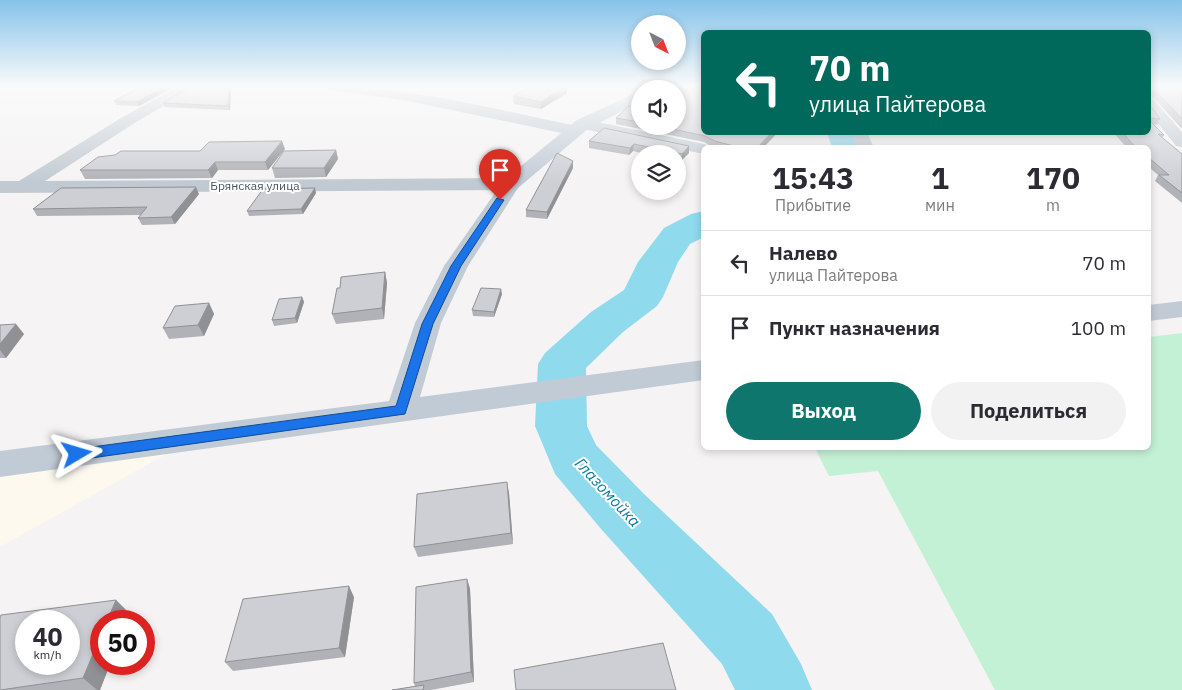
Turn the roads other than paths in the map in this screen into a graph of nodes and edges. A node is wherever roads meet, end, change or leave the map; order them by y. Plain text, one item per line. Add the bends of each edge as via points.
1 (132, 118) edge
2 (526, 118) edge
3 (598, 118) edge
4 (1162, 118) edge
5 (580, 128) junction
6 (1182, 142) edge
7 (701, 148) edge
8 (511, 184) junction
9 (24, 186) junction
10 (0, 187) edge
11 (1182, 309) edge
12 (1151, 313) edge
13 (701, 370) edge
14 (401, 410) junction
15 (0, 464) edge

1 - 9 street
2 - 5 street
3 - 5 main road
4 - 6 street
5 - 7 street
5 - 8 main road
8 - 9 street, Брянская улица
8 - 14 main road via 456,266 432,315
9 - 10 street, Брянская улица
11 - 12 main road
13 - 14 main road
14 - 15 main road

